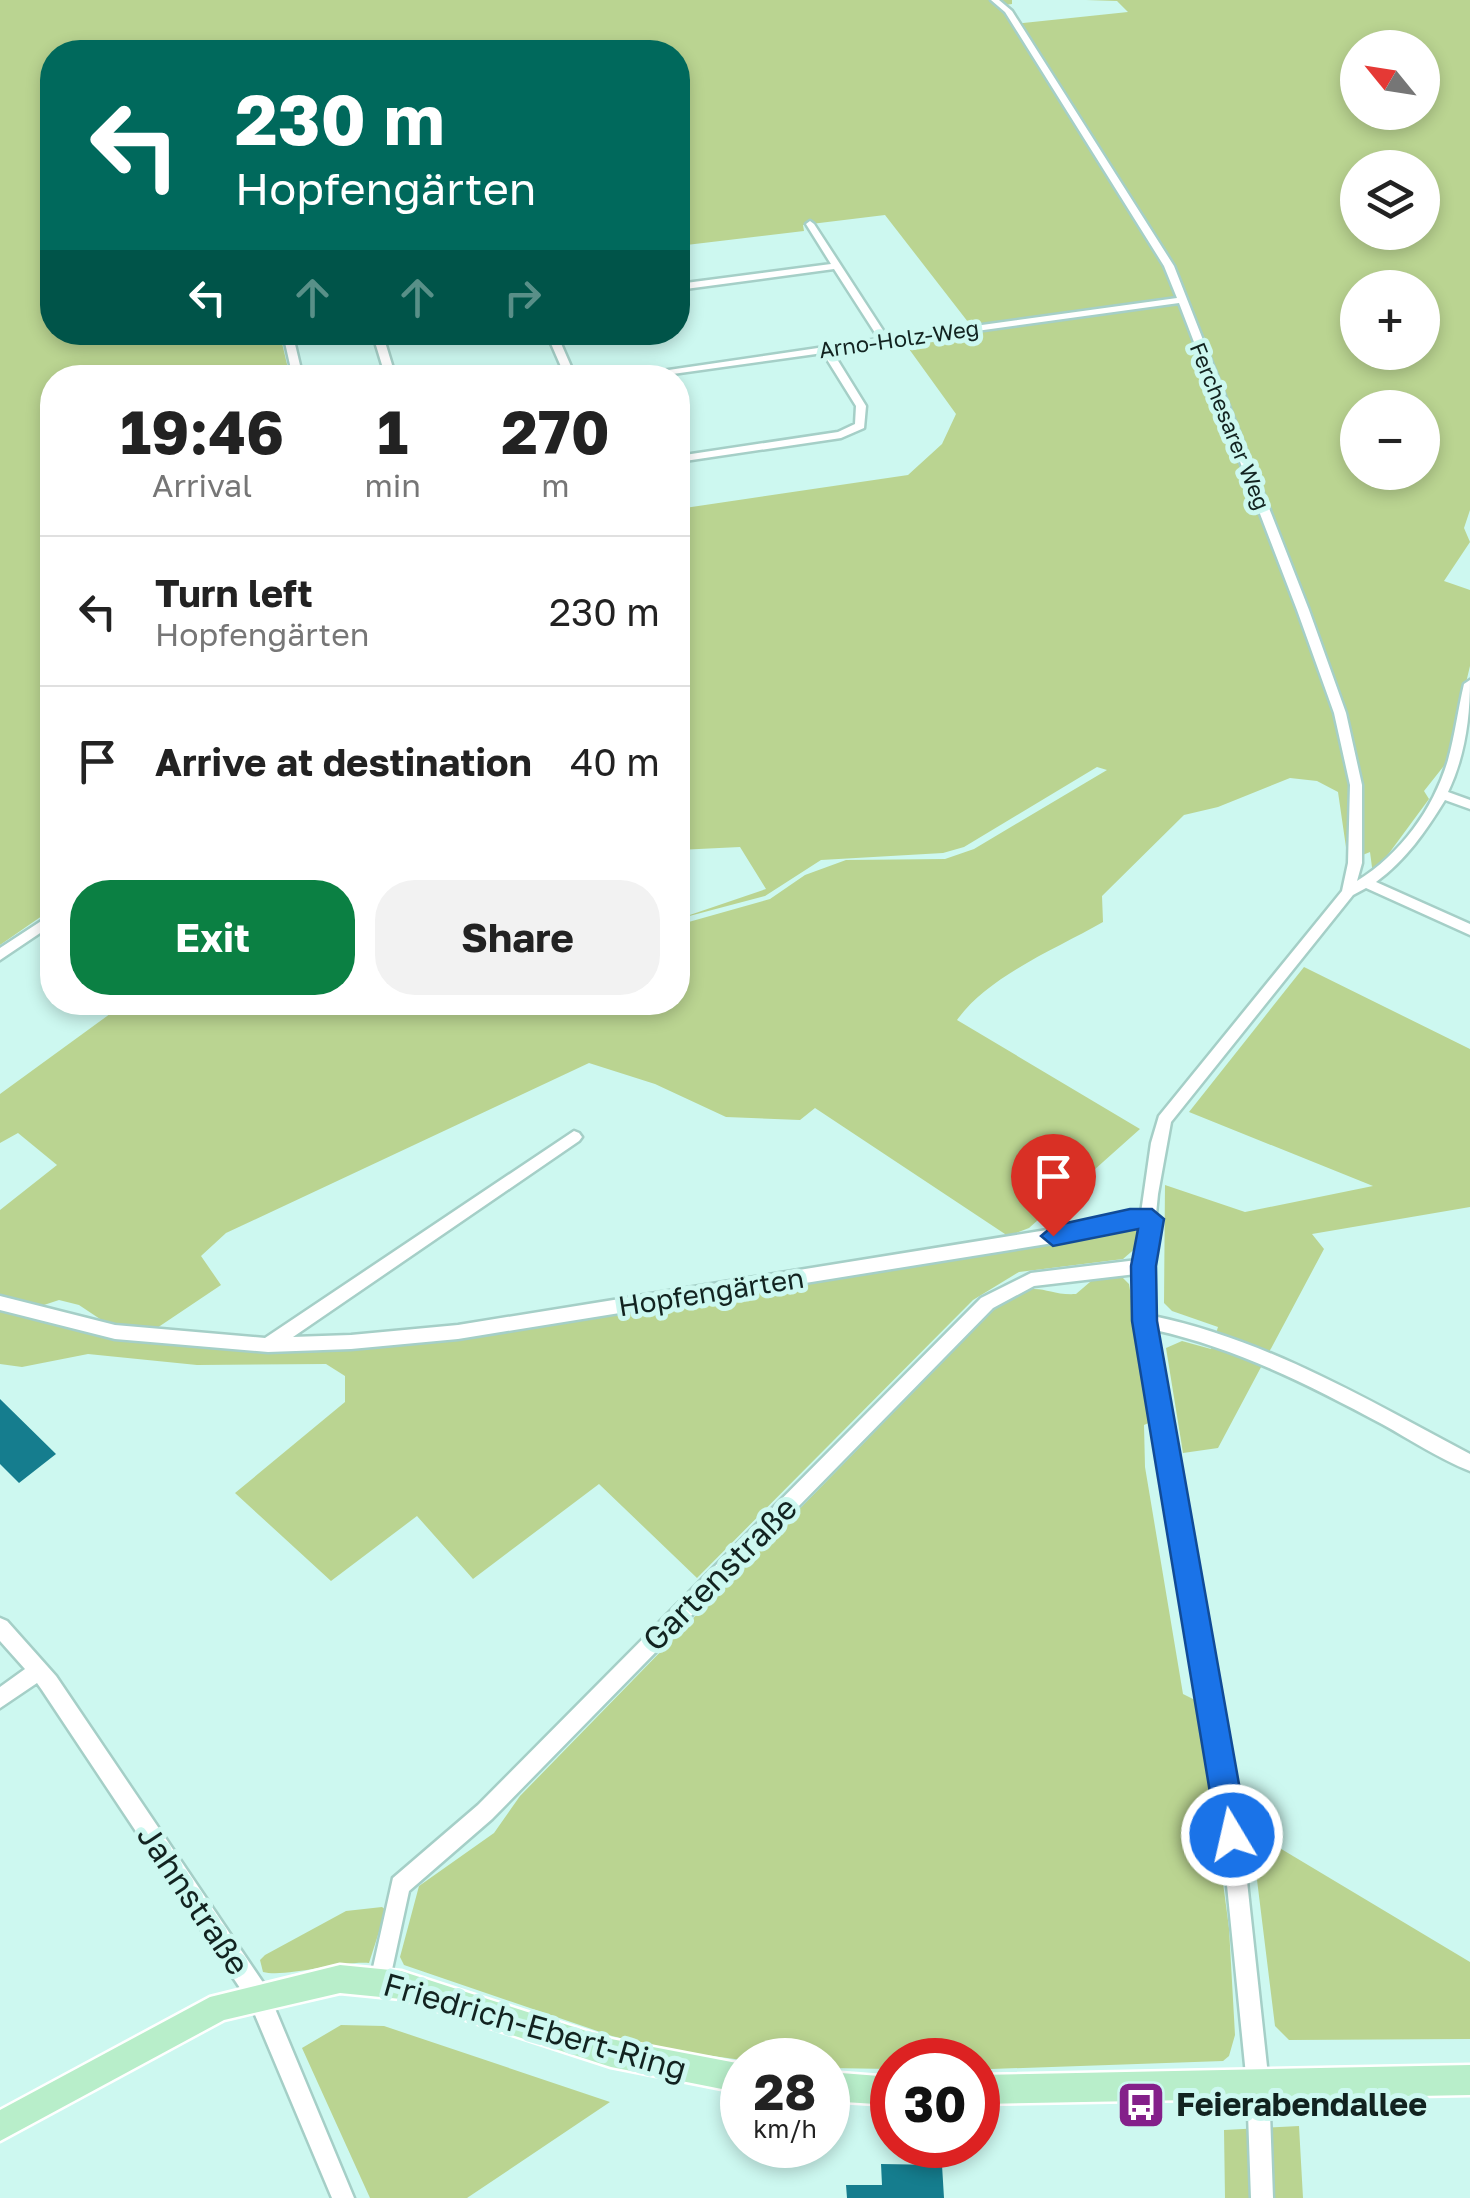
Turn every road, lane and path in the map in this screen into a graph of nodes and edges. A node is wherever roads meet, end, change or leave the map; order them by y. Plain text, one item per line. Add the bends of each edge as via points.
1 (995, 0) edge
2 (810, 224) dead end
3 (837, 266) junction
4 (690, 284) edge
5 (1180, 300) junction
6 (886, 341) junction
7 (826, 349) junction
8 (690, 368) edge
9 (690, 457) edge
10 (1470, 684) edge
11 (1467, 707) edge
12 (1440, 794) junction
13 (1470, 805) edge
14 (1368, 884) junction
15 (1348, 892) junction
16 (40, 927) edge
17 (1470, 930) edge
18 (0, 955) edge
19 (574, 1137) dead end
20 (1150, 1226) junction
21 (1144, 1266) junction
22 (0, 1303) edge
23 (1144, 1321) junction
24 (268, 1345) junction
25 (1470, 1462) edge
26 (0, 1627) edge
27 (39, 1670) junction
28 (0, 1698) edge
29 (380, 1981) junction
30 (258, 1995) junction
31 (720, 2076) edge
32 (1470, 2080) edge
33 (1258, 2085) junction
34 (1000, 2090) edge
35 (0, 2126) edge
36 (343, 2198) edge
37 (1262, 2198) edge

1 - 5 street, Ferchesarer Weg via 1159,249
2 - 3 street
3 - 4 street
3 - 6 street
5 - 6 street, Arno-Holz-Weg
5 - 15 street, Ferchesarer Weg via 1340,713 1356,785
6 - 7 street, Arno-Holz-Weg
7 - 8 street, Arno-Holz-Weg
7 - 9 street via 861,406 860,426 841,435
10 - 11 street
11 - 12 street
12 - 13 street
12 - 14 street
14 - 15 street
14 - 17 street
15 - 20 street via 1164,1120
16 - 18 street
19 - 24 street via 483,1187
20 - 21 street
20 - 24 street, Hopfengärten via 1130,1219 458,1332
21 - 23 street
21 - 29 street, Gartenstraße via 1031,1280 987,1303 485,1812 400,1885
22 - 24 street, Hopfengärten via 114,1332
23 - 25 street via 1246,1350
23 - 33 street via 1232,1835
26 - 27 street, Jahnstraße
27 - 28 street
27 - 30 street, Jahnstraße
29 - 30 main road, Friedrich-Ebert-Ring via 340,1979
29 - 31 main road, Friedrich-Ebert-Ring via 660,2066
30 - 35 main road, Friedrich-Ebert-Ring via 220,2007
30 - 36 street, Jahnstraße
32 - 33 main road
33 - 34 main road
33 - 37 street

